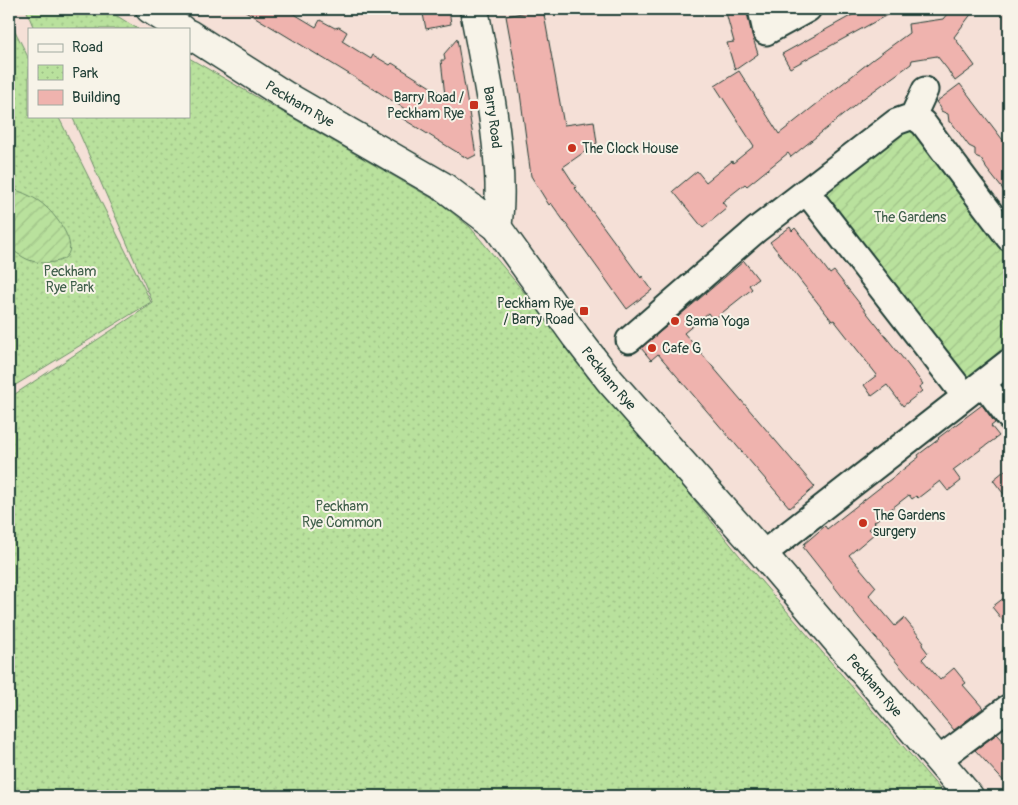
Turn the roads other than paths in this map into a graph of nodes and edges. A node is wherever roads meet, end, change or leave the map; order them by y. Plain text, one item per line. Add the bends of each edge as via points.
1 (150, 9) edge
2 (474, 9) edge
3 (761, 9) edge
4 (808, 9) edge
5 (179, 28) edge
6 (190, 35) edge
7 (925, 90) dead end
8 (913, 116) junction
9 (806, 192) junction
10 (497, 227) junction
11 (1009, 238) edge
12 (629, 340) dead end
13 (1009, 362) edge
14 (974, 390) junction
15 (1009, 417) edge
16 (763, 554) junction
17 (1009, 707) edge
18 (938, 760) junction
19 (969, 796) edge

1 - 5 main road
2 - 10 main road, Barry Road via 495,128 499,176
3 - 4 street via 766,32
6 - 10 main road, Peckham Rye via 286,96 444,187
7 - 8 street
8 - 9 street via 896,122
8 - 11 street via 923,123
9 - 12 street via 756,230
9 - 14 street
10 - 16 main road, Peckham Rye via 610,381
13 - 14 street
14 - 15 street
14 - 16 street
16 - 18 main road, Peckham Rye
17 - 18 street
18 - 19 main road, Peckham Rye

